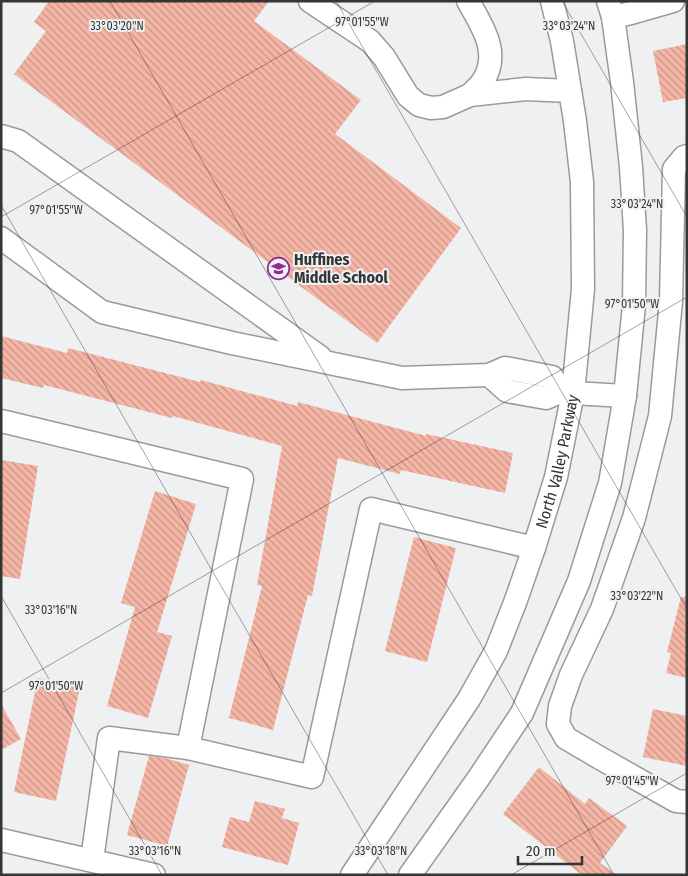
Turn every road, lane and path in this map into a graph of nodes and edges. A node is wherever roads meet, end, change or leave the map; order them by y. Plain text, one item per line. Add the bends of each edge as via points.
1 (310, 1) edge
2 (468, 1) edge
3 (552, 1) edge
4 (673, 1) edge
5 (611, 9) edge
6 (570, 91) junction
7 (470, 95) junction
8 (1, 136) edge
9 (687, 156) edge
10 (1, 238) edge
11 (327, 362) junction
12 (567, 392) junction
13 (625, 396) junction
14 (1, 421) edge
15 (534, 548) junction
16 (188, 748) junction
17 (687, 802) edge
18 (1, 840) edge
19 (92, 860) junction
20 (154, 875) edge
21 (352, 875) edge
22 (410, 875) edge

1 - 7 street via 370,41 408,96 419,105 443,107
2 - 7 street via 491,48 490,64 483,81
3 - 6 street, North Valley Parkway
4 - 5 street via 631,13
5 - 13 street via 622,82 635,230 634,305
6 - 7 street via 526,89
6 - 12 street, North Valley Parkway via 582,182 583,289
8 - 11 street via 18,141
9 - 17 street via 674,169 671,301 660,416 634,518 602,609 571,675 560,706 558,724 566,738 676,801
10 - 11 street via 102,312
11 - 12 street via 402,378 489,375 507,391 546,398
12 - 13 street
12 - 15 street, North Valley Parkway via 556,477
13 - 22 street via 610,483 595,532 579,581 522,713
14 - 16 street via 242,479
15 - 16 street via 371,509 312,777
15 - 21 street, North Valley Parkway via 496,651 470,699
16 - 19 street via 109,738
18 - 19 street
19 - 20 street

